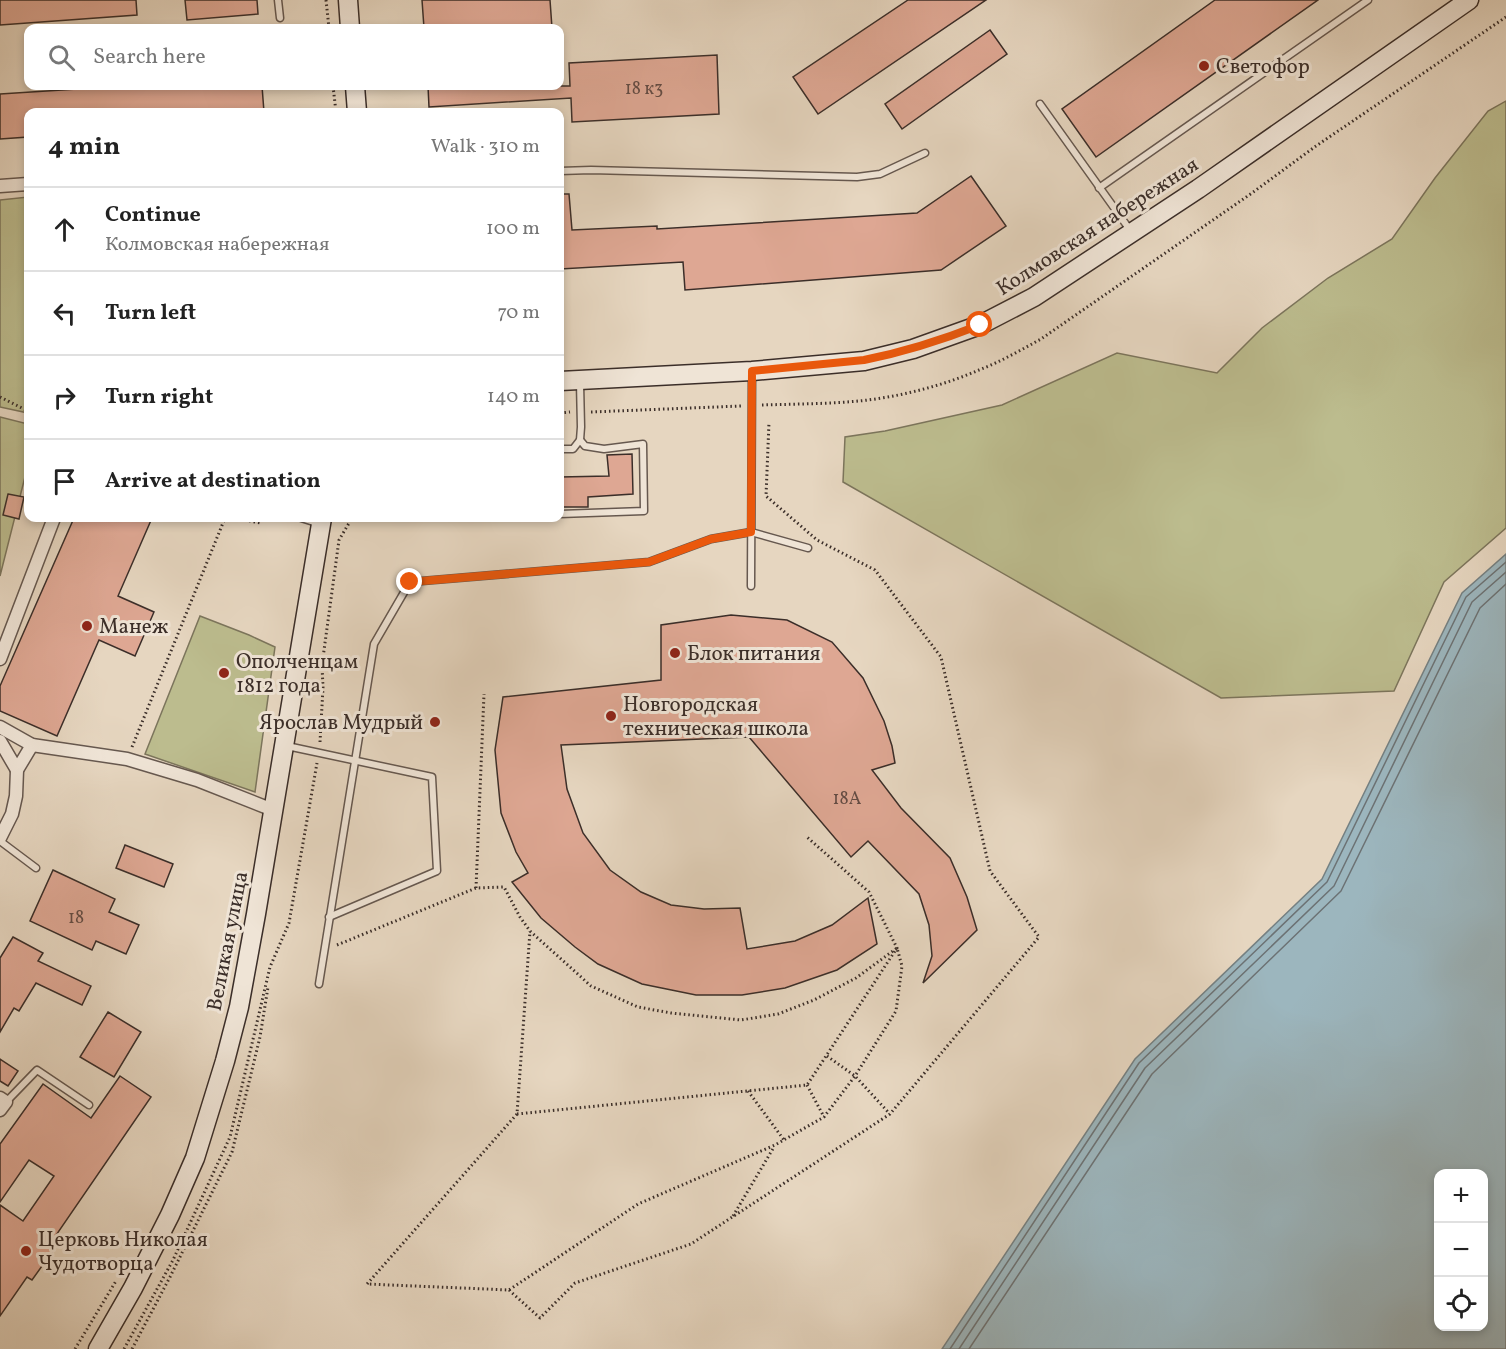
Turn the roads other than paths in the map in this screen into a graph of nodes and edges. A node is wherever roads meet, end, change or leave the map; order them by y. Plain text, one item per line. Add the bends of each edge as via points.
1 (278, 0) edge
2 (348, 0) edge
3 (1368, 0) edge
4 (1469, 0) edge
5 (280, 18) dead end
6 (350, 24) edge
7 (355, 90) edge
8 (1040, 104) dead end
9 (357, 108) edge
10 (926, 153) dead end
11 (564, 171) edge
12 (24, 184) edge
13 (0, 186) edge
14 (1099, 188) junction
15 (1132, 233) junction
16 (752, 371) junction
17 (580, 380) junction
18 (564, 381) edge
19 (579, 440) junction
20 (564, 449) edge
21 (564, 514) edge
22 (52, 522) edge
23 (321, 522) edge
24 (751, 532) junction
25 (808, 548) dead end
26 (751, 586) dead end
27 (0, 659) edge
28 (0, 727) edge
29 (0, 741) edge
30 (32, 745) junction
31 (283, 745) junction
32 (356, 761) junction
33 (18, 770) junction
34 (273, 810) junction
35 (0, 839) edge
36 (36, 868) dead end
37 (329, 916) junction
38 (319, 984) dead end
39 (2, 1104) edge
40 (89, 1105) dead end
41 (98, 1349) edge

1 - 5 lane
2 - 6 main road
3 - 14 lane
4 - 15 main road, Колмовская набережная
7 - 9 main road
8 - 14 lane
10 - 11 lane via 880,174 857,177
12 - 13 street
14 - 15 lane
15 - 16 main road, Колмовская набережная via 1034,297 960,333 864,360
16 - 17 main road, Колмовская набережная
16 - 24 lane
17 - 18 main road, Колмовская набережная
17 - 19 lane
19 - 20 lane via 573,449
19 - 21 lane via 585,446 604,448 643,444 644,512
22 - 27 street
23 - 31 main road, Великая улица
24 - 25 lane
24 - 26 lane
24 - 32 lane via 711,539 649,562 410,582 374,644
28 - 30 street
29 - 33 street
30 - 33 street
30 - 34 street via 127,759
31 - 32 lane
31 - 34 main road, Великая улица
32 - 37 lane
32 - 37 lane via 432,777 437,871
33 - 35 street via 12,814
34 - 41 main road, Великая улица via 238,1007 195,1158 133,1288
35 - 36 lane
37 - 38 lane
39 - 40 lane via 37,1070

